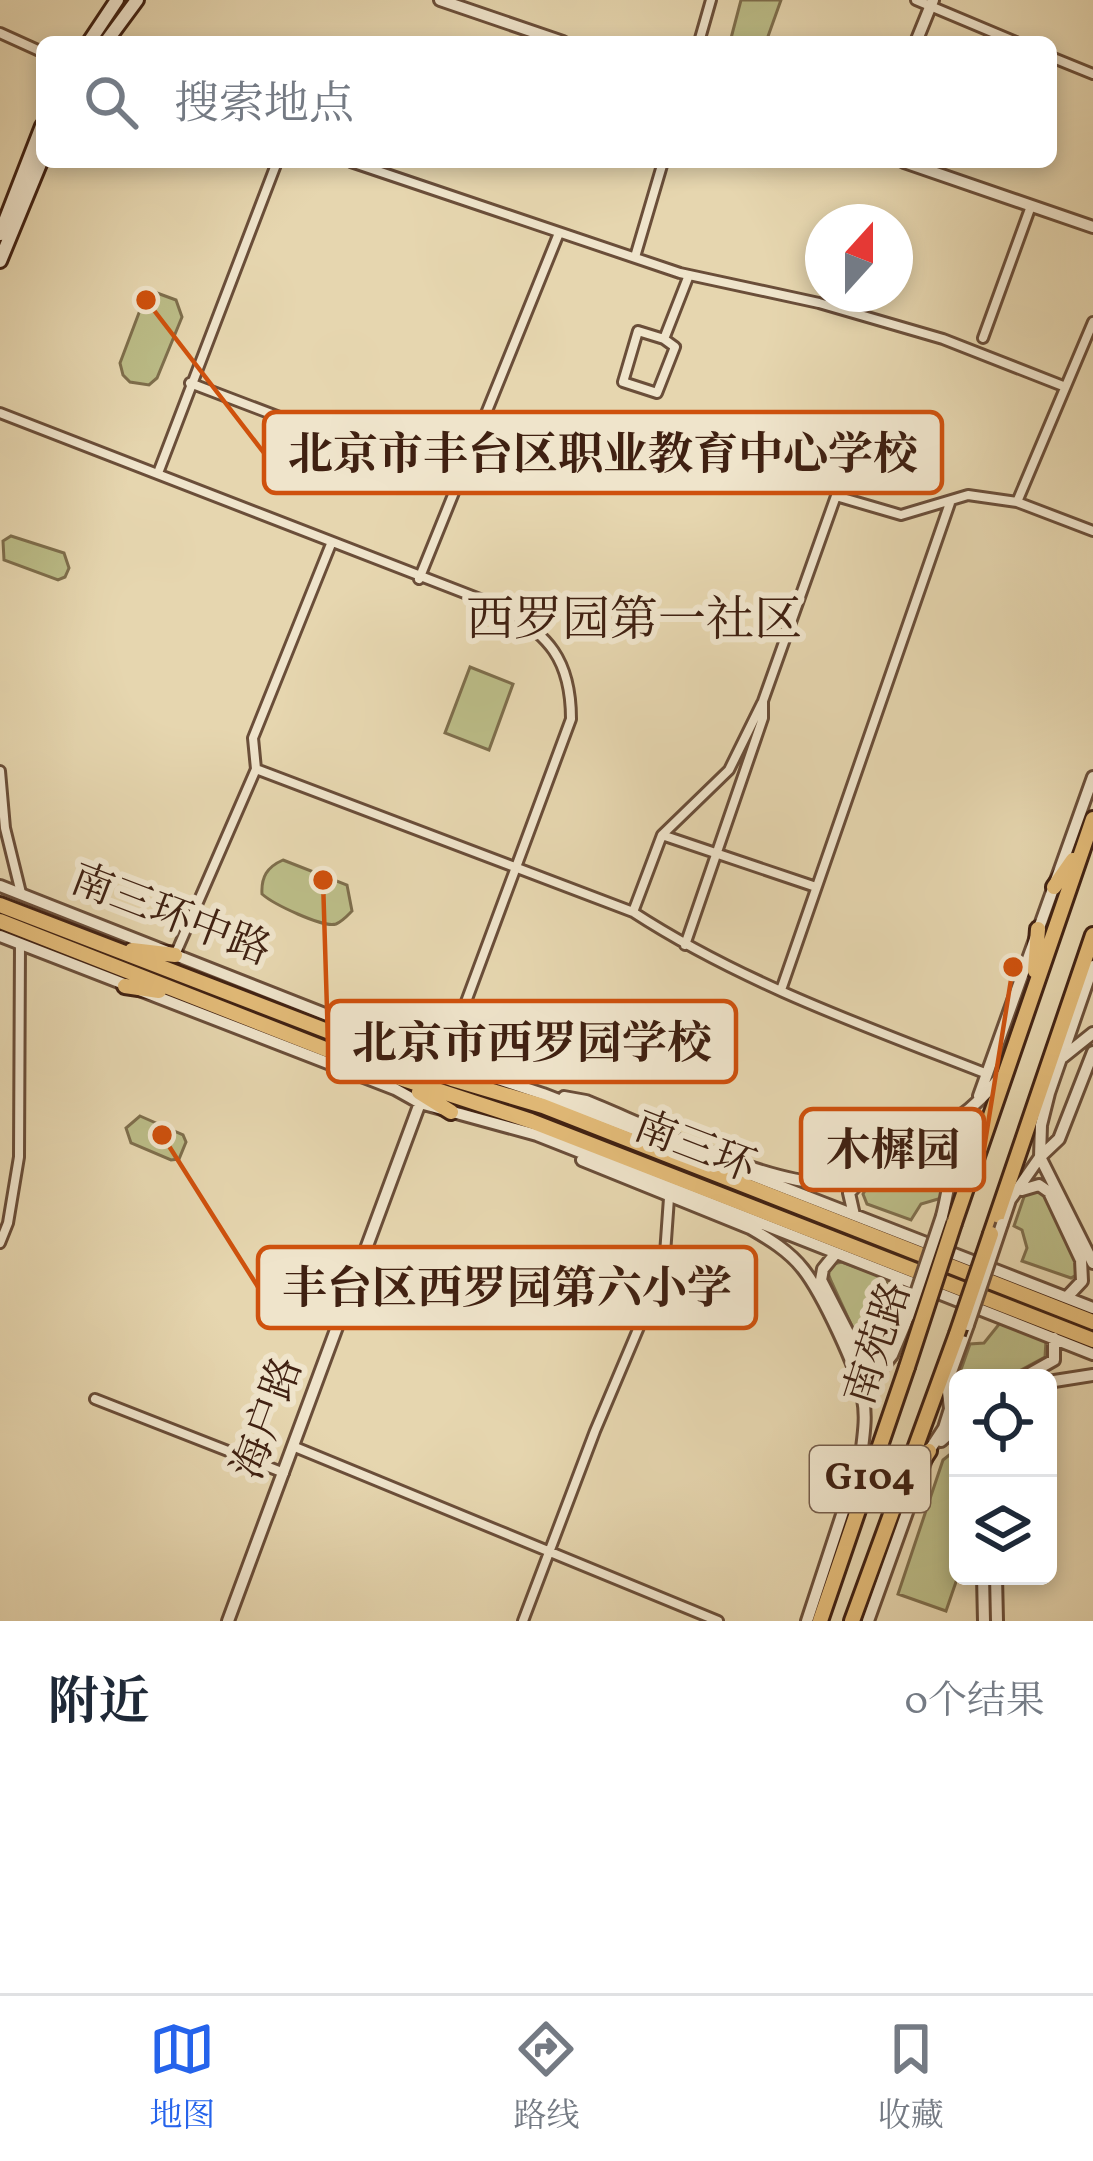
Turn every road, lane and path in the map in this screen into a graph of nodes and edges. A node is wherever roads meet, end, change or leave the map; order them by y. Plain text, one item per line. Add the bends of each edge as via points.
1 (117, 0) edge
2 (137, 0) edge
3 (440, 0) edge
4 (711, 0) edge
5 (916, 0) edge
6 (932, 3) edge
7 (0, 32) edge
8 (93, 36) edge
9 (110, 36) edge
10 (545, 36) edge
11 (701, 36) edge
12 (918, 36) edge
13 (1003, 36) edge
14 (36, 49) edge
15 (1057, 59) edge
16 (1093, 74) edge
17 (36, 141) edge
18 (38, 168) edge
19 (275, 168) edge
20 (369, 168) edge
21 (661, 168) edge
22 (921, 168) edge
23 (1031, 206) junction
24 (1093, 227) edge
25 (559, 233) junction
26 (0, 234) edge
27 (635, 257) junction
28 (0, 261) edge
29 (688, 274) junction
30 (1093, 322) edge
31 (983, 338) dead end
32 (664, 339) junction
33 (190, 382) junction
34 (1063, 386) junction
35 (0, 413) edge
36 (158, 473) junction
37 (458, 484) junction
38 (951, 502) junction
39 (1017, 502) junction
40 (1093, 531) edge
41 (331, 544) junction
42 (419, 579) junction
43 (764, 701) junction
44 (256, 770) junction
45 (0, 771) edge
46 (1093, 777) edge
47 (1093, 819) edge
48 (662, 835) junction
49 (1084, 846) junction
50 (715, 853) junction
51 (517, 868) junction
52 (0, 886) edge
53 (1054, 886) junction
54 (816, 887) junction
55 (22, 894) junction
56 (633, 912) junction
57 (2, 922) edge
58 (1038, 928) junction
59 (1093, 935) edge
60 (20, 945) junction
61 (685, 945) junction
62 (103, 946) junction
63 (175, 956) junction
64 (1093, 966) edge
65 (125, 986) junction
66 (781, 991) junction
67 (1034, 993) junction
68 (194, 997) junction
69 (1093, 1034) edge
70 (1093, 1052) edge
71 (1060, 1059) junction
72 (444, 1061) junction
73 (1009, 1065) junction
74 (987, 1075) junction
75 (394, 1076) junction
76 (519, 1089) joint
77 (543, 1100) junction
78 (420, 1103) junction
79 (974, 1107) junction
80 (451, 1112) junction
81 (496, 1124) junction
82 (558, 1132) junction
83 (537, 1135) junction
84 (1040, 1157) junction
85 (954, 1171) junction
86 (669, 1198) junction
87 (1010, 1200) junction
88 (854, 1215) junction
89 (948, 1220) junction
90 (996, 1228) junction
91 (0, 1243) edge
92 (836, 1253) junction
93 (1093, 1263) edge
94 (1067, 1297) junction
95 (1093, 1307) edge
96 (908, 1317) junction
97 (1093, 1322) edge
98 (962, 1330) junction
99 (1054, 1338) junction
100 (1093, 1340) edge
101 (1093, 1354) edge
102 (890, 1357) junction
103 (907, 1367) junction
104 (1038, 1369) edge
105 (1093, 1375) edge
106 (1057, 1381) edge
107 (947, 1383) junction
108 (949, 1386) edge
109 (95, 1399) dead end
110 (864, 1401) junction
111 (949, 1434) edge
112 (295, 1447) junction
113 (929, 1451) junction
114 (861, 1457) junction
115 (285, 1473) junction
116 (890, 1511) junction
117 (859, 1514) junction
118 (547, 1554) junction
119 (983, 1585) edge
120 (996, 1585) edge
121 (228, 1621) edge
122 (523, 1621) edge
123 (718, 1621) edge
124 (807, 1621) edge
125 (820, 1621) edge
126 (852, 1621) edge
127 (868, 1621) edge
128 (984, 1621) edge
129 (997, 1621) edge

1 - 8 main road
2 - 9 main road
3 - 10 street
4 - 11 street
5 - 6 street
6 - 12 street
6 - 13 street
7 - 14 street
15 - 16 street
17 - 26 main road
18 - 28 main road
19 - 33 street
20 - 25 street
21 - 27 street
22 - 23 street
23 - 24 street
23 - 31 street
25 - 27 street
25 - 37 street
27 - 29 street
29 - 32 street
29 - 34 street via 943,339
30 - 34 street
32 - 32 street via 674,346 657,393 623,382 638,331
33 - 36 street
33 - 37 street
34 - 39 street
35 - 36 street
36 - 41 street
37 - 42 street
38 - 39 street via 968,495
38 - 43 street via 901,514 836,496
38 - 54 street
39 - 40 street
41 - 42 street
41 - 44 street via 253,738
42 - 51 street via 531,624 566,672 571,719
43 - 48 street via 729,770
43 - 50 street
44 - 51 street
44 - 63 street
45 - 55 street via 4,828
46 - 53 street
47 - 49 highway, G104
48 - 50 street
48 - 56 street
49 - 53 highway
49 - 67 highway, G104
50 - 54 street
50 - 61 street
51 - 56 street
51 - 72 street
52 - 55 street, 南三环中路
53 - 58 street
54 - 66 street
55 - 63 street, 南三环中路
56 - 61 street
57 - 60 street, 南三环中路
57 - 62 highway, 南三环
57 - 68 highway, 南三环
58 - 67 highway
58 - 74 street
59 - 90 highway, G104
60 - 65 street, 南三环中路
60 - 91 street via 20,1157
61 - 66 street
62 - 63 highway
62 - 77 highway, 南三环 via 452,1079
63 - 72 street, 南三环中路
64 - 71 street
65 - 68 highway
65 - 78 street, 南三环中路
66 - 74 street
67 - 73 highway, G104
68 - 75 highway, 南三环
69 - 71 street
70 - 84 street via 1059,1139
71 - 84 street
72 - 76 street, 南三环中路
73 - 79 street
73 - 89 highway, G104
74 - 79 street
75 - 80 highway
75 - 82 highway, 南三环
76 - 77 highway
77 - 79 street via 586,1101 772,1175 826,1183 853,1177
77 - 88 street
77 - 97 highway, 南三环
78 - 80 street, 南三环中路
78 - 112 street, 海户路
79 - 85 street via 960,1130
80 - 81 street, 南三环中路
81 - 83 street, 南三环中路
81 - 86 street
82 - 83 highway
82 - 100 highway, 南三环
83 - 92 street, 南三环中路
84 - 87 street
84 - 93 street
85 - 88 street via 943,1150 916,1153 853,1185
85 - 89 street
86 - 110 street via 750,1228 801,1265
86 - 118 street via 664,1268
87 - 90 street
87 - 94 street via 1024,1187 1049,1192 1084,1272
88 - 94 street
89 - 96 street, 南苑路, bridge
89 - 103 highway, 南苑路 / G104, bridge
90 - 98 highway, G104, bridge
92 - 99 street, 南三环中路
92 - 102 street via 821,1280 860,1356 876,1363
94 - 95 street
96 - 102 street
96 - 103 street
98 - 107 street
98 - 116 highway, 南苑路 / G104
99 - 101 street
99 - 104 street via 1054,1360
102 - 110 street
103 - 117 highway, 南苑路 / G104
105 - 106 street
107 - 108 street
107 - 113 street via 950,1409
109 - 115 street
110 - 114 street
111 - 113 street
112 - 115 street, 海户路
112 - 118 street
113 - 116 highway
113 - 127 street
114 - 117 highway
114 - 124 street
115 - 121 street, 海户路
116 - 126 highway, 南苑路 / G104
117 - 125 highway, 南苑路 / G104
118 - 122 street
118 - 123 street
119 - 128 street
120 - 129 street

